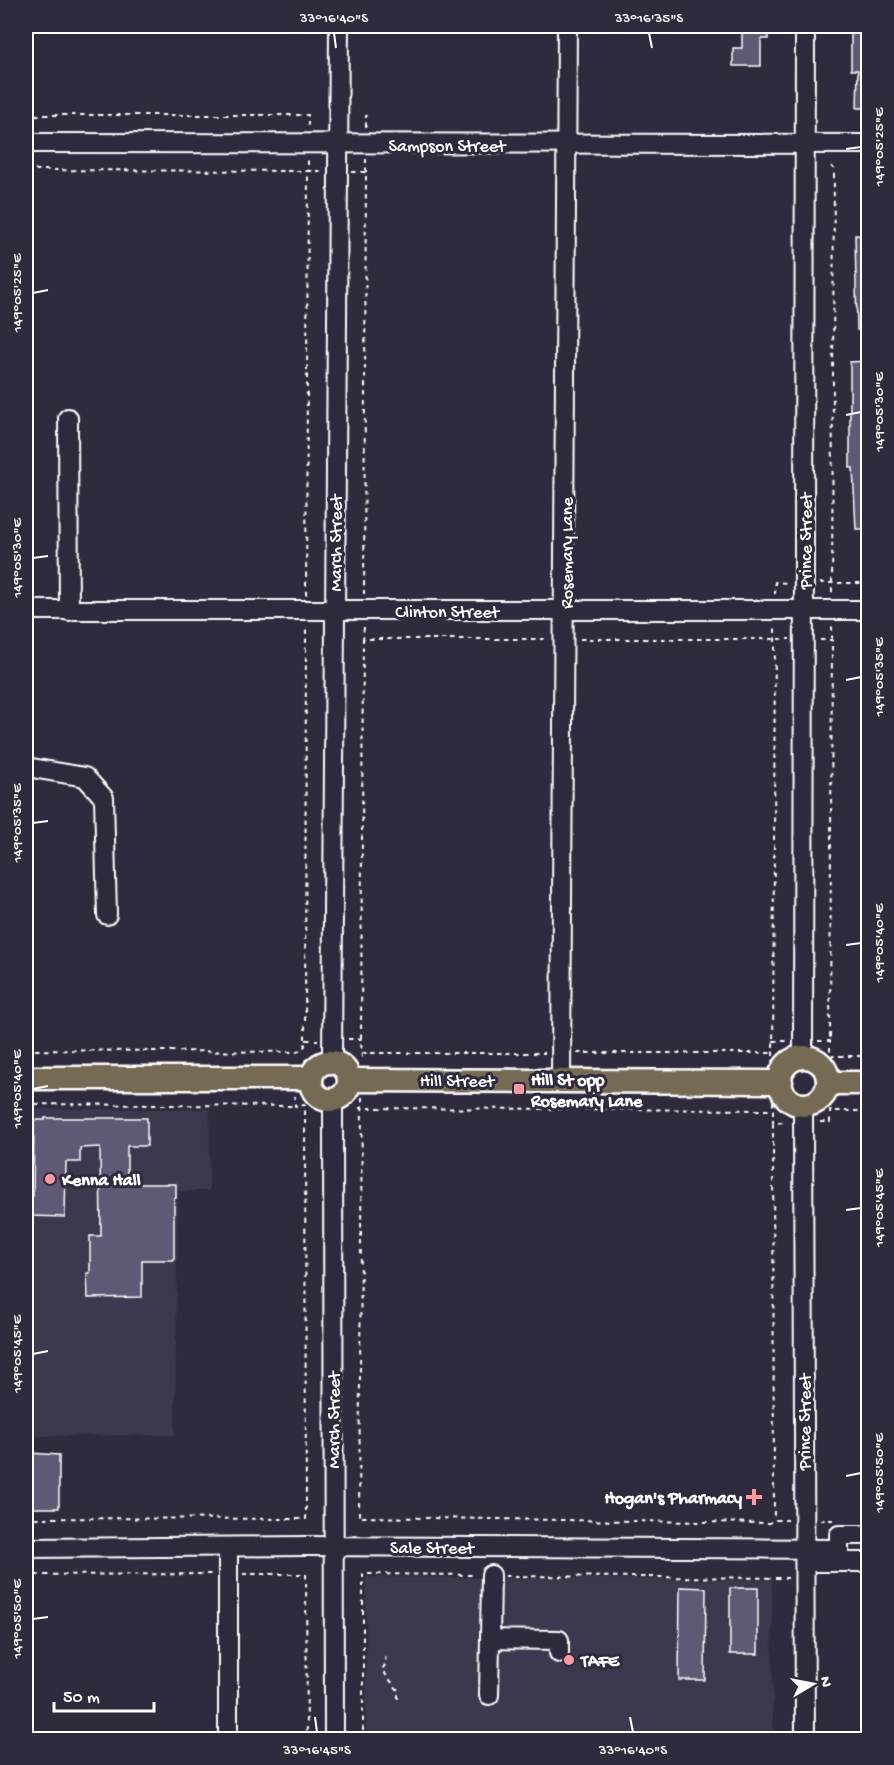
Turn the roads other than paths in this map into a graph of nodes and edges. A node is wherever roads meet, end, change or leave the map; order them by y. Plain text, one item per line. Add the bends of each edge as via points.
1 (339, 26) edge
2 (567, 26) edge
3 (805, 26) edge
4 (26, 143) edge
5 (568, 144) junction
6 (805, 144) junction
7 (868, 144) edge
8 (338, 145) junction
9 (68, 418) dead end
10 (26, 610) edge
11 (69, 610) junction
12 (335, 610) junction
13 (868, 610) edge
14 (565, 611) junction
15 (805, 611) junction
16 (26, 767) edge
17 (107, 915) dead end
18 (332, 1050) junction
19 (803, 1057) junction
20 (26, 1078) edge
21 (304, 1078) junction
22 (561, 1080) junction
23 (356, 1081) junction
24 (777, 1082) junction
25 (828, 1083) junction
26 (868, 1083) edge
27 (333, 1100) junction
28 (803, 1113) junction
29 (868, 1535) edge
30 (334, 1546) junction
31 (26, 1548) edge
32 (228, 1548) junction
33 (839, 1555) junction
34 (868, 1562) edge
35 (805, 1563) junction
36 (491, 1575) road end
37 (490, 1640) junction
38 (559, 1653) dead end
39 (489, 1695) dead end
40 (228, 1740) edge
41 (334, 1740) edge
42 (805, 1740) edge

1 - 8 street, March Street
2 - 5 street, Rosemary Lane
3 - 6 street, Prince Street
4 - 8 street, Sampson Street
5 - 6 street, Sampson Street
5 - 8 street, Sampson Street
5 - 14 street, Rosemary Lane
6 - 7 street, Sampson Street
6 - 15 street, Prince Street
8 - 12 street, March Street
9 - 11 street
10 - 11 street, Clinton Street
11 - 12 street, Clinton Street
12 - 14 street, Clinton Street
12 - 18 street, March Street
13 - 15 street, Clinton Street
14 - 15 street, Clinton Street
14 - 22 street, Rosemary Lane
15 - 19 street, Prince Street
16 - 17 street via 85,777 104,798
18 - 21 main road
18 - 23 main road
19 - 24 main road via 787,1065
19 - 25 main road via 821,1065
20 - 21 main road
21 - 27 main road via 319,1096
22 - 23 main road, Hill Street
22 - 24 main road, Hill Street
23 - 27 main road
24 - 28 main road
25 - 26 main road
25 - 28 main road via 826,1092
27 - 30 street, March Street
28 - 35 street, Prince Street
29 - 33 street via 839,1535
30 - 32 street, Sale Street
30 - 35 street, Sale Street
30 - 41 street, March Street
31 - 32 street, Sale Street
32 - 40 street
33 - 34 street, Sale Street
33 - 35 street, Sale Street
35 - 42 street, Prince Street
36 - 37 street
37 - 38 street via 559,1640
37 - 39 street

